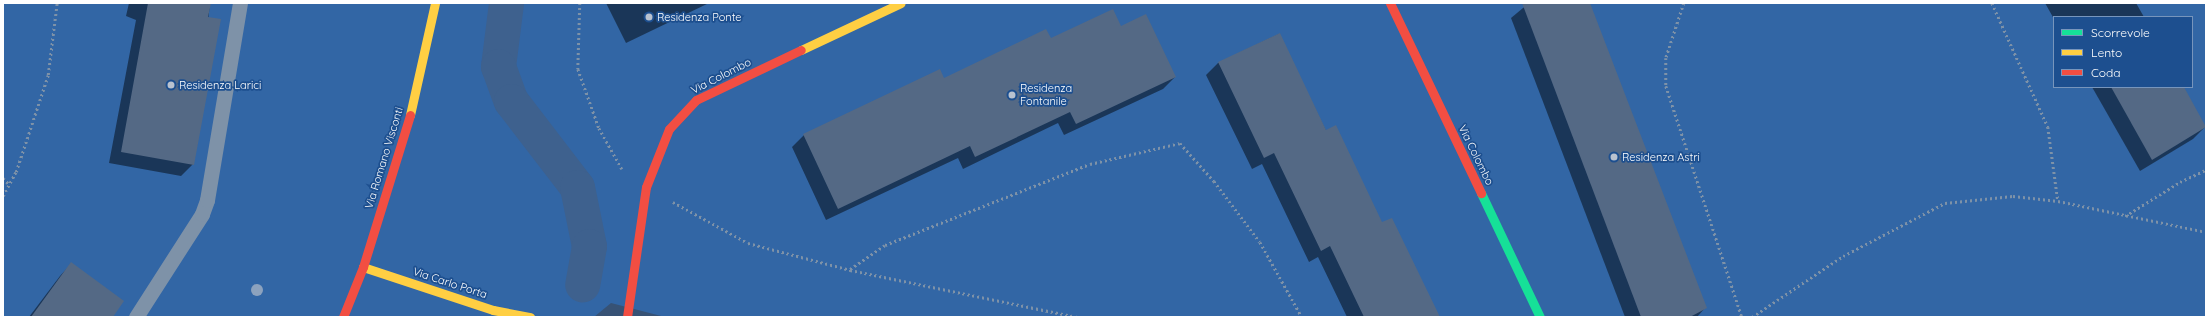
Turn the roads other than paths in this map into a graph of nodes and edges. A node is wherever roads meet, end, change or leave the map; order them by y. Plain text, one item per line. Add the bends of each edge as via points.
1 (240, 3) edge
2 (435, 3) edge
3 (901, 3) edge
4 (1390, 3) edge
5 (363, 267) junction
6 (136, 317) edge
7 (343, 317) edge
8 (530, 317) edge
9 (626, 317) edge
10 (1540, 317) edge

1 - 6 lane via 207,200 202,214
2 - 5 street, Via Romano Visconti via 416,95
3 - 9 street, Via Colombo via 696,100 669,130 646,187
4 - 10 street, Via Colombo
5 - 7 street, Via Romano Visconti
5 - 8 street, Via Carlo Porta via 493,310

